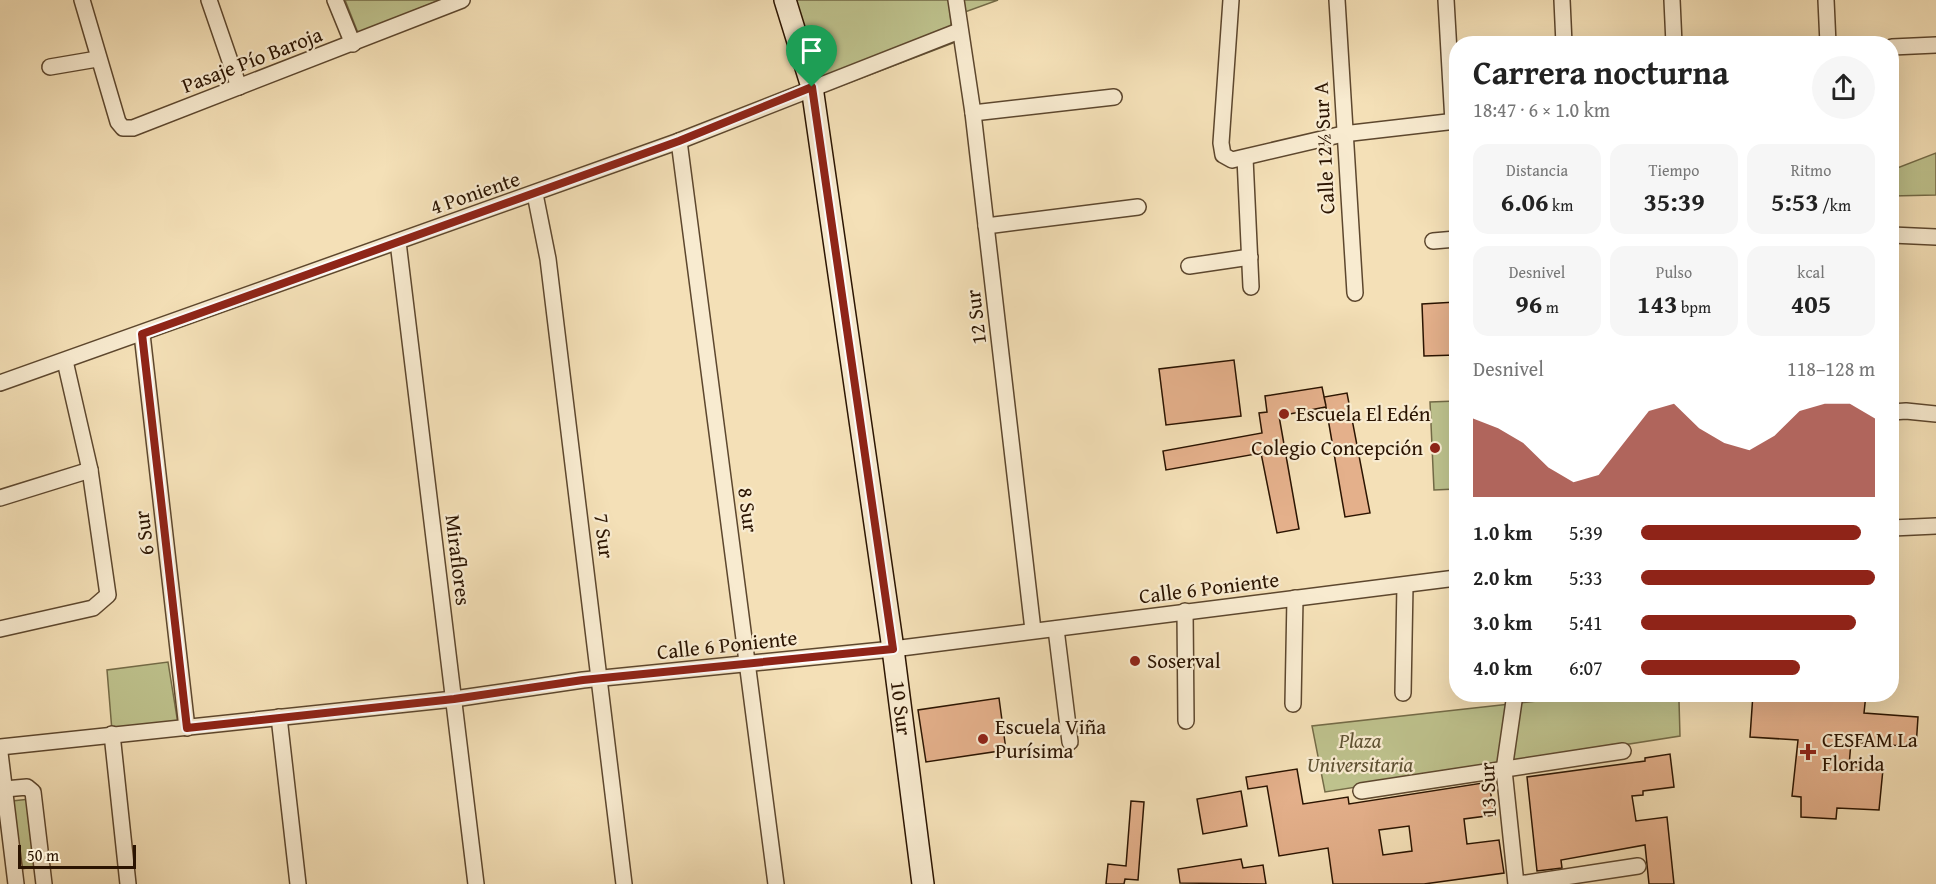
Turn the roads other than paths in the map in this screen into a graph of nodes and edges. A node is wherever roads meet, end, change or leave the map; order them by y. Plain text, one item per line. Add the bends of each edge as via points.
1 (82, 0) edge
2 (209, 0) edge
3 (335, 0) edge
4 (785, 0) edge
5 (956, 0) edge
6 (1231, 0) edge
7 (1337, 0) edge
8 (1446, 0) edge
9 (1562, 0) edge
10 (1672, 0) edge
11 (1826, 0) edge
12 (457, 1) edge
13 (959, 31) junction
14 (1564, 36) edge
15 (1674, 36) edge
16 (1828, 36) edge
17 (1449, 41) edge
18 (353, 44) junction
19 (1936, 45) edge
20 (1899, 47) edge
21 (97, 59) junction
22 (50, 67) dead end
23 (239, 87) junction
24 (812, 87) junction
25 (1114, 97) dead end
26 (973, 113) junction
27 (1449, 123) edge
28 (1343, 134) junction
29 (679, 141) junction
30 (1245, 158) junction
31 (535, 194) junction
32 (1138, 207) dead end
33 (986, 226) junction
34 (1899, 235) edge
35 (1936, 237) edge
36 (1449, 240) edge
37 (1433, 241) dead end
38 (398, 242) junction
39 (1250, 257) junction
40 (1189, 266) dead end
41 (1251, 287) dead end
42 (1354, 293) dead end
43 (142, 334) junction
44 (65, 361) junction
45 (0, 383) edge
46 (1899, 412) edge
47 (1936, 414) edge
48 (90, 470) junction
49 (0, 498) edge
50 (1936, 526) edge
51 (1899, 528) edge
52 (1449, 579) edge
53 (1405, 585) junction
54 (1295, 598) junction
55 (1185, 611) junction
56 (0, 629) edge
57 (1056, 629) junction
58 (1033, 630) junction
59 (893, 649) junction
60 (747, 665) junction
61 (600, 679) junction
62 (1404, 693) dead end
63 (454, 699) junction
64 (1514, 702) edge
65 (1293, 704) dead end
66 (279, 717) junction
67 (1186, 721) dead end
68 (187, 728) junction
69 (112, 734) junction
70 (1070, 742) dead end
71 (0, 747) edge
72 (1623, 751) dead end
73 (0, 753) edge
74 (1504, 770) junction
75 (5, 789) junction
76 (1361, 791) dead end
77 (1638, 866) dead end
78 (16, 884) edge
79 (44, 884) edge
80 (128, 884) edge
81 (298, 884) edge
82 (476, 884) edge
83 (624, 884) edge
84 (776, 884) edge
85 (923, 884) edge
86 (1518, 884) edge

1 - 21 street
2 - 23 street
3 - 18 street
4 - 24 street, 10 Sur
5 - 13 street, 12 Sur
6 - 30 street via 1221,143 1223,155 1232,160
7 - 28 street, Calle 12½ Sur A
8 - 17 street
9 - 14 street
10 - 15 street
11 - 16 street
12 - 18 street, Pasaje Pío Baroja
13 - 24 street, 4 Poniente
13 - 26 street, 12 Sur
18 - 23 street, Pasaje Pío Baroja
19 - 20 street
21 - 22 street
21 - 23 street, Pasaje Pío Baroja via 123,128 133,128
24 - 29 street, 4 Poniente
24 - 59 street, 10 Sur
25 - 26 street
26 - 33 street, 12 Sur
27 - 28 street
28 - 30 street
28 - 42 street, Calle 12½ Sur A
29 - 31 street, 4 Poniente
29 - 60 street, 8 Sur
30 - 39 street
31 - 38 street, 4 Poniente
31 - 61 street, 7 Sur via 548,259
32 - 33 street
33 - 58 street, 12 Sur
34 - 35 street
36 - 37 street
38 - 43 street, 4 Poniente
38 - 63 street, Miraflores
39 - 40 street
39 - 41 street
43 - 44 street, 4 Poniente
43 - 68 street, 6 Sur
44 - 45 street, 4 Poniente
44 - 48 street
46 - 47 street
48 - 49 street
48 - 56 street via 108,595 93,608
50 - 51 street
52 - 53 street, Calle 6 Poniente
53 - 54 street, Calle 6 Poniente
53 - 62 street
54 - 55 street, Calle 6 Poniente
54 - 65 street
55 - 57 street, Calle 6 Poniente
55 - 67 street
57 - 58 street, Calle 6 Poniente
57 - 70 street
58 - 59 street, Calle 6 Poniente
59 - 60 street, Calle 6 Poniente
59 - 85 street, 10 Sur
60 - 61 street, Calle 6 Poniente
60 - 84 street, 8 Sur
61 - 63 street, Calle 6 Poniente
61 - 83 street, 7 Sur
63 - 66 street, Calle 6 Poniente
63 - 82 street, Miraflores
64 - 74 street, 13 Sur
66 - 68 street, Calle 6 Poniente
66 - 81 street
68 - 69 street, Calle 6 Poniente
69 - 71 street, Calle 6 Poniente
69 - 80 street
72 - 74 street
73 - 75 street
74 - 76 street
74 - 86 street, 13 Sur
75 - 78 street
75 - 79 street via 27,787 33,792
77 - 86 street

